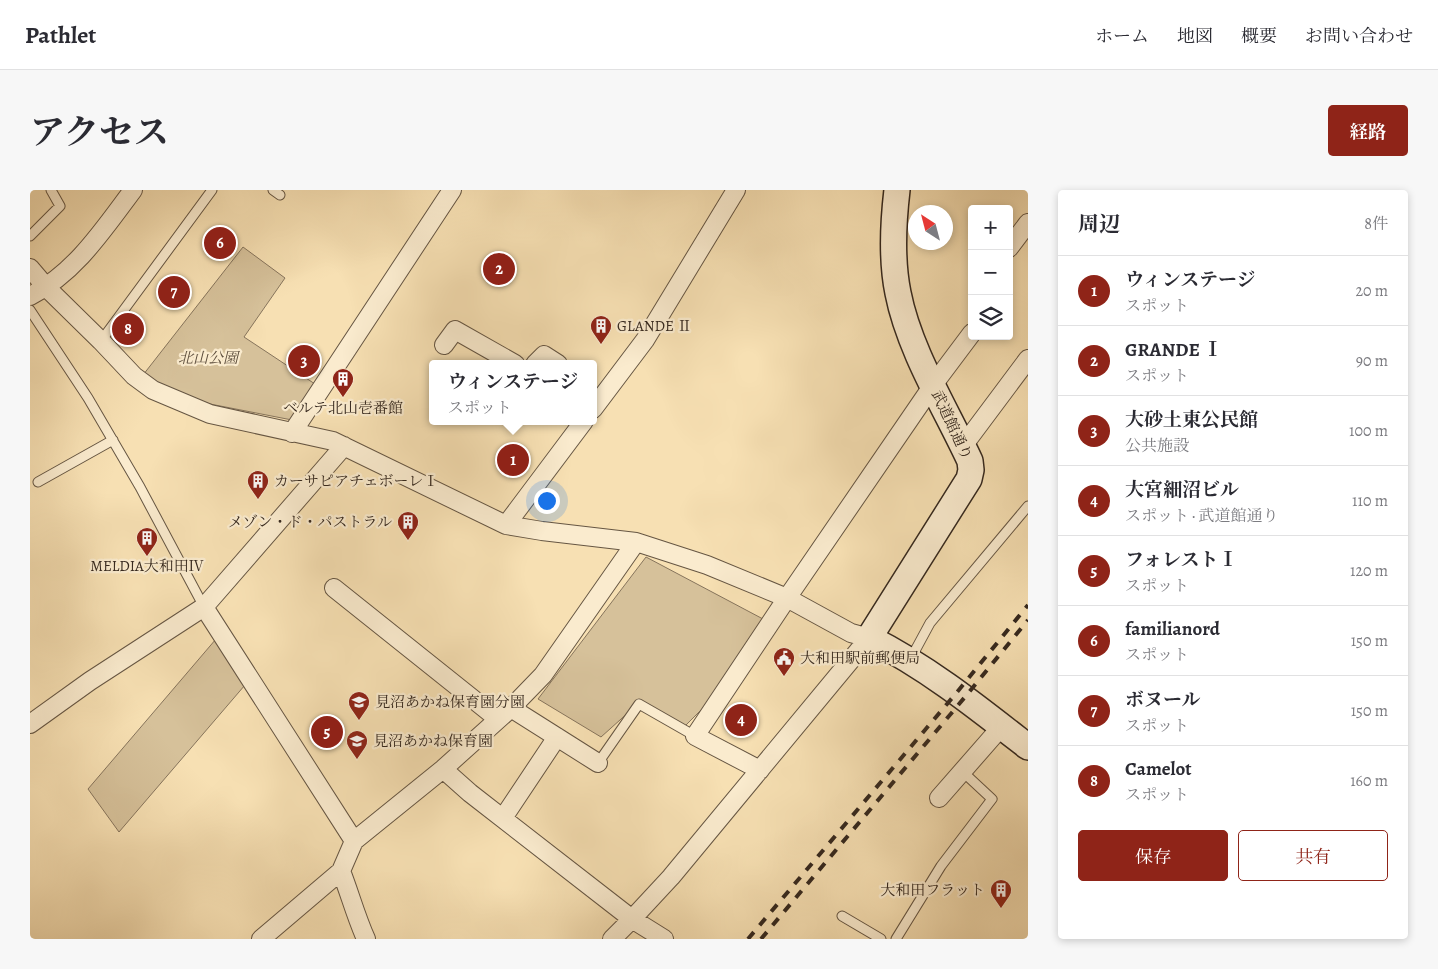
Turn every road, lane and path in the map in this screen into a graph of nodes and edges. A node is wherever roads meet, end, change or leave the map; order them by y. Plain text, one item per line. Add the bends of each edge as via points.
1 (51, 190) edge
2 (133, 190) edge
3 (212, 190) edge
4 (452, 190) edge
5 (736, 190) edge
6 (897, 190) edge
7 (1028, 223) edge
8 (30, 236) edge
9 (1013, 243) edge
10 (30, 268) edge
11 (47, 288) junction
12 (30, 296) edge
13 (30, 310) edge
14 (968, 338) edge
15 (101, 341) junction
16 (444, 345) dead end
17 (1028, 359) edge
18 (508, 360) edge
19 (538, 360) edge
20 (552, 360) edge
21 (933, 385) junction
22 (599, 390) edge
23 (581, 425) edge
24 (292, 433) junction
25 (113, 440) junction
26 (344, 446) junction
27 (963, 446) junction
28 (38, 482) dead end
29 (1028, 506) edge
30 (506, 525) junction
31 (636, 542) junction
32 (334, 588) dead end
33 (786, 598) junction
34 (204, 607) junction
35 (869, 638) junction
36 (910, 660) junction
37 (505, 713) junction
38 (30, 724) edge
39 (1002, 726) junction
40 (694, 736) junction
41 (557, 737) junction
42 (1028, 747) edge
43 (598, 763) joint
44 (443, 769) junction
45 (760, 770) junction
46 (963, 772) junction
47 (939, 798) dead end
48 (503, 818) junction
49 (354, 841) junction
50 (341, 871) junction
51 (842, 916) dead end
52 (632, 920) junction
53 (261, 939) edge
54 (366, 939) edge
55 (612, 939) edge
56 (664, 939) edge
57 (881, 939) edge
58 (896, 939) edge

1 - 8 lane via 60,206
2 - 11 street via 91,248
3 - 15 lane
4 - 24 street
5 - 22 street via 645,340
6 - 21 street, 武道館通り via 893,240 898,294
7 - 9 street
10 - 11 street
11 - 12 street
11 - 15 street
13 - 25 lane
14 - 21 street
15 - 24 street via 134,376 153,390 210,414
16 - 18 street via 455,330
17 - 27 street
19 - 20 street via 544,355
21 - 27 street, 武道館通り
21 - 33 street
23 - 30 street
24 - 26 street
25 - 28 lane
25 - 34 lane
26 - 30 street
26 - 34 street
27 - 35 street, 武道館通り via 970,461 969,480
29 - 36 lane via 930,623
30 - 31 street
31 - 33 street via 707,565
31 - 37 street via 544,675
32 - 37 street
33 - 35 street via 851,633
33 - 40 street
34 - 38 street
34 - 49 street
35 - 36 street
35 - 45 street
36 - 39 street
37 - 41 street
37 - 44 street
39 - 42 street
39 - 46 street
40 - 43 lane via 639,704
40 - 45 street
41 - 43 street
41 - 48 street
44 - 48 street
44 - 49 street
45 - 52 street
46 - 47 street
46 - 58 lane via 992,799 941,866
48 - 52 street
49 - 50 street
50 - 53 street
50 - 54 street
51 - 57 lane
52 - 55 street
52 - 56 street

